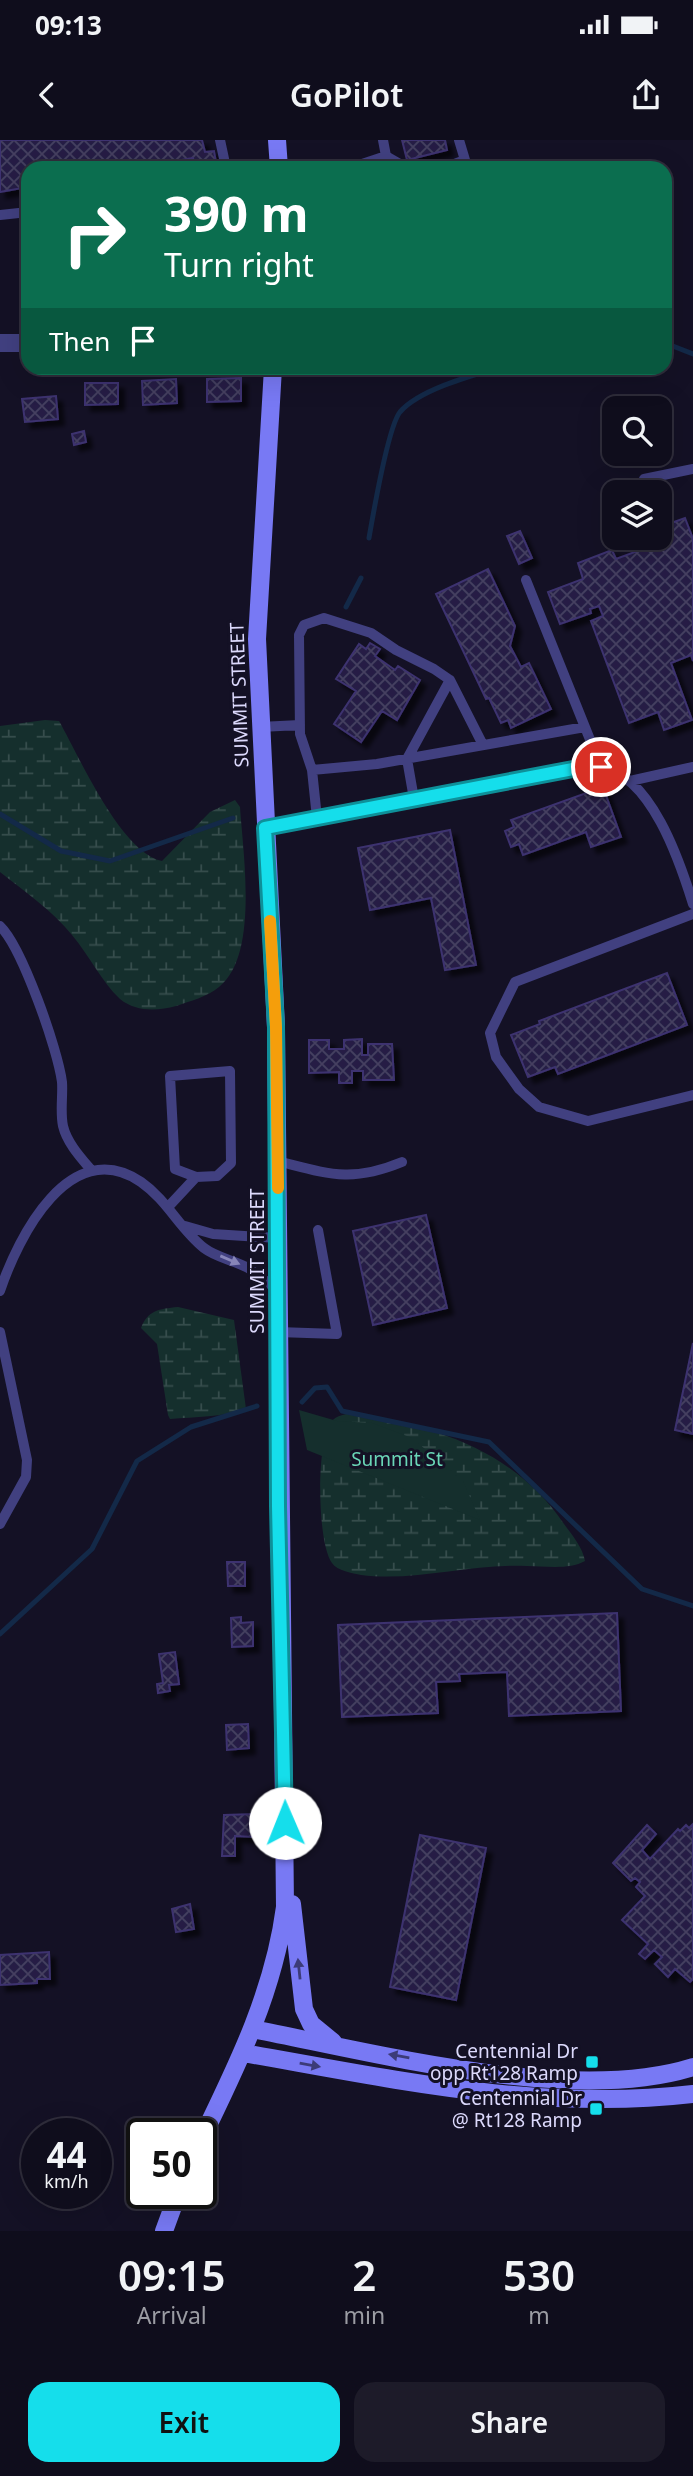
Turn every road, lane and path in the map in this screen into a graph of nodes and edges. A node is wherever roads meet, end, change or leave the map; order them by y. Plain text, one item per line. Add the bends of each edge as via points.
1 (220, 140) edge
2 (277, 140) edge
3 (383, 140) edge
4 (459, 140) edge
5 (386, 156) junction
6 (224, 161) edge
7 (278, 161) edge
8 (371, 161) edge
9 (395, 161) edge
10 (462, 161) edge
11 (21, 213) edge
12 (0, 215) edge
13 (0, 343) edge
14 (21, 343) edge
15 (273, 375) edge
16 (693, 470) edge
17 (644, 479) dead end
18 (526, 580) dead end
19 (450, 680) junction
20 (300, 725) junction
21 (260, 727) junction
22 (585, 727) junction
23 (483, 745) junction
24 (407, 759) junction
25 (601, 767) junction
26 (693, 767) edge
27 (312, 770) junction
28 (630, 781) junction
29 (414, 799) junction
30 (317, 818) junction
31 (265, 828) junction
32 (693, 904) edge
33 (693, 914) edge
34 (0, 926) edge
35 (693, 1095) edge
36 (277, 1161) junction
37 (402, 1162) dead end
38 (92, 1171) junction
39 (195, 1177) junction
40 (169, 1206) junction
41 (184, 1226) junction
42 (318, 1230) dead end
43 (278, 1238) junction
44 (278, 1290) junction
45 (0, 1291) edge
46 (0, 1332) edge
47 (278, 1332) junction
48 (0, 1524) edge
49 (286, 1860) junction
50 (252, 2029) junction
51 (339, 2045) junction
52 (243, 2053) junction
53 (693, 2067) edge
54 (693, 2073) edge
55 (658, 2076) junction
56 (693, 2094) edge
57 (212, 2118) edge
58 (172, 2209) edge
59 (164, 2231) edge

1 - 6 lane
2 - 7 main road
3 - 5 lane
4 - 10 lane
5 - 8 lane
5 - 9 lane
11 - 12 lane
13 - 14 street
15 - 21 main road, SUMMIT STREET via 257,616
16 - 17 lane
18 - 22 lane
19 - 20 lane via 370,632 324,618 304,625 299,635
19 - 23 lane
19 - 24 lane
20 - 21 lane
20 - 27 lane
21 - 31 main road, SUMMIT STREET
22 - 23 lane
22 - 25 lane
23 - 24 lane
24 - 27 lane
24 - 29 lane
25 - 28 lane
25 - 29 lane
26 - 28 lane
27 - 30 lane
28 - 32 lane via 660,820
29 - 30 lane
30 - 31 lane
31 - 36 main road, SUMMIT STREET via 276,1027
33 - 35 lane via 514,982 490,1033 496,1057 539,1107 588,1121
34 - 38 lane via 31,985 58,1066 63,1126
36 - 37 lane via 339,1177 375,1173
36 - 43 main road, SUMMIT STREET
38 - 40 lane via 121,1172
38 - 45 lane via 80,1173 59,1188 34,1220
39 - 39 lane via 217,1176 231,1163 230,1071 170,1076 175,1169
39 - 40 lane
40 - 41 lane
41 - 43 lane via 213,1234
41 -> 44 lane via 204,1248 247,1268
42 - 47 lane via 337,1334
43 - 44 main road, SUMMIT STREET
44 - 47 main road, SUMMIT STREET
46 - 48 lane via 27,1460 26,1477
47 - 49 main road, SUMMIT STREET
49 - 50 main road, SUMMIT STREET via 281,1940
51 -> 49 main road via 311,2024 304,2009
50 - 51 main road
50 - 52 main road, SUMMIT STREET
55 -> 51 main road via 613,2080 524,2076
52 -> 56 main road via 520,2098 613,2100
52 - 57 main road, SUMMIT STREET
53 - 55 main road
54 - 55 main road
58 - 59 main road

